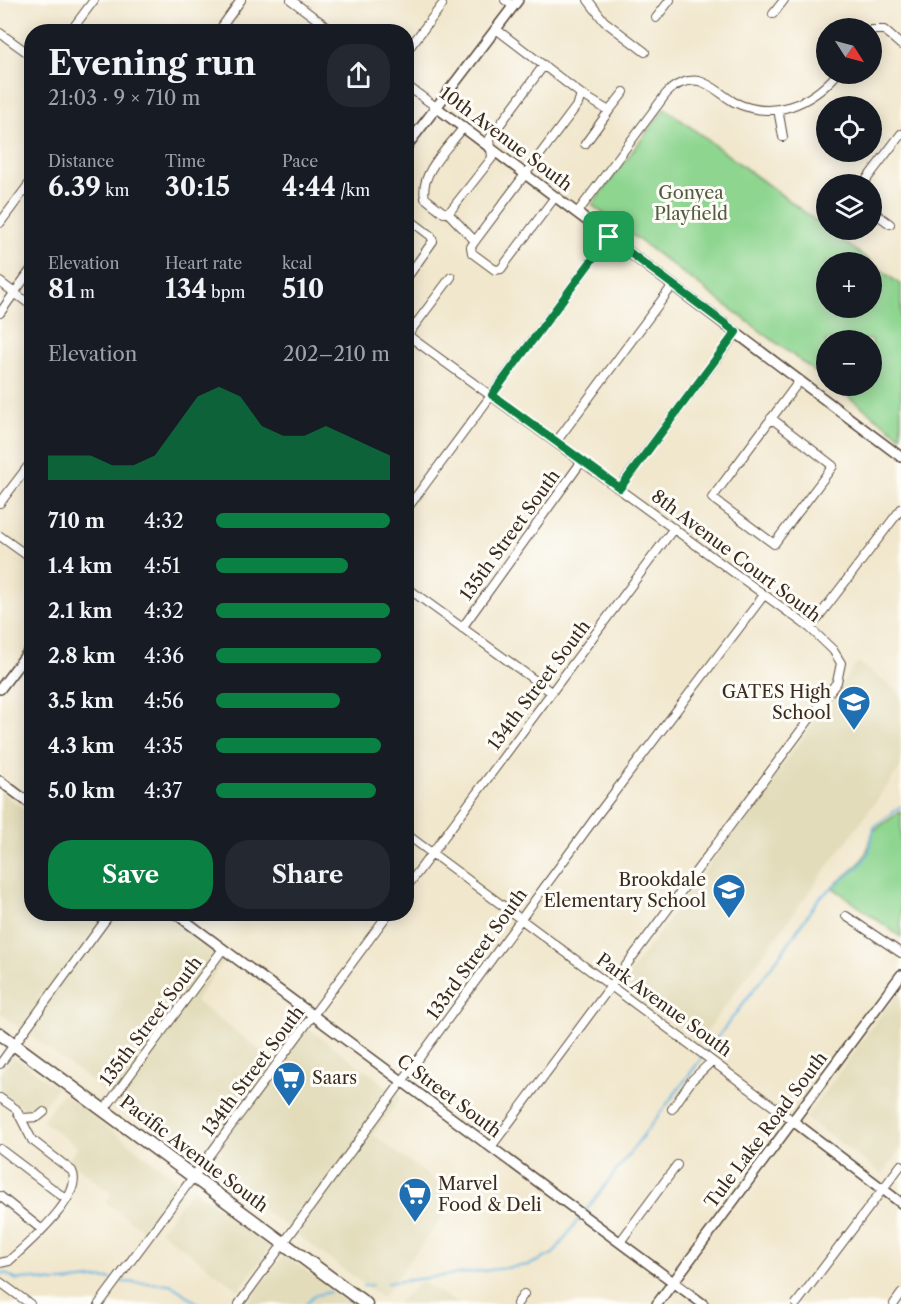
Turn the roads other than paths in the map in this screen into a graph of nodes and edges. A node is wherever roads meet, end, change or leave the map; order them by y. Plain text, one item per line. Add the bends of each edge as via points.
1 (94, 0) edge
2 (241, 0) edge
3 (291, 0) edge
4 (504, 0) edge
5 (588, 0) edge
6 (670, 0) edge
7 (784, 0) edge
8 (515, 3) edge
9 (442, 5) dead end
10 (773, 14) dead end
11 (656, 18) dead end
12 (76, 24) edge
13 (224, 24) edge
14 (322, 24) edge
15 (496, 29) junction
16 (882, 31) edge
17 (0, 33) edge
18 (414, 42) edge
19 (901, 45) edge
20 (24, 50) edge
21 (645, 52) dead end
22 (544, 65) junction
23 (826, 84) edge
24 (414, 91) edge
25 (624, 92) dead end
26 (581, 94) junction
27 (436, 107) junction
28 (781, 109) junction
29 (609, 111) junction
30 (464, 128) junction
31 (901, 134) edge
32 (414, 136) edge
33 (783, 137) dead end
34 (585, 144) dead end
35 (491, 149) junction
36 (525, 174) junction
37 (871, 174) edge
38 (24, 191) edge
39 (555, 197) junction
40 (448, 213) junction
41 (578, 213) junction
42 (882, 218) edge
43 (0, 223) edge
44 (414, 223) edge
45 (890, 224) dead end
46 (609, 237) junction
47 (473, 244) junction
48 (414, 268) edge
49 (451, 277) dead end
50 (24, 280) edge
51 (0, 282) edge
52 (673, 285) junction
53 (15, 293) junction
54 (24, 300) edge
55 (0, 313) edge
56 (414, 326) edge
57 (736, 332) junction
58 (414, 340) edge
59 (800, 380) junction
60 (492, 395) junction
61 (771, 418) junction
62 (556, 442) junction
63 (901, 457) edge
64 (582, 461) junction
65 (24, 471) edge
66 (620, 488) junction
67 (414, 499) edge
68 (0, 503) edge
69 (901, 509) edge
70 (674, 528) junction
71 (0, 536) edge
72 (24, 553) edge
73 (414, 593) edge
74 (764, 595) junction
75 (462, 628) junction
76 (810, 628) junction
77 (24, 658) edge
78 (0, 689) edge
79 (551, 692) junction
80 (0, 781) edge
81 (24, 799) edge
82 (414, 840) edge
83 (432, 854) junction
84 (414, 878) edge
85 (846, 916) dead end
86 (521, 920) junction
87 (105, 921) edge
88 (186, 921) edge
89 (383, 921) edge
90 (223, 949) junction
91 (901, 953) edge
92 (901, 975) edge
93 (611, 986) junction
94 (313, 1016) junction
95 (0, 1034) edge
96 (14, 1044) junction
97 (712, 1061) junction
98 (0, 1064) edge
99 (402, 1081) junction
100 (0, 1098) edge
101 (672, 1108) dead end
102 (104, 1110) junction
103 (44, 1112) dead end
104 (22, 1118) junction
105 (793, 1121) junction
106 (491, 1147) junction
107 (0, 1149) edge
108 (677, 1165) dead end
109 (901, 1165) edge
110 (193, 1176) junction
111 (883, 1189) junction
112 (0, 1196) edge
113 (66, 1199) junction
114 (901, 1203) edge
115 (41, 1229) junction
116 (620, 1242) junction
117 (284, 1243) junction
118 (3, 1263) edge
119 (0, 1282) edge
120 (673, 1282) junction
121 (524, 1294) dead end
122 (901, 1294) edge
123 (30, 1304) edge
124 (99, 1304) edge
125 (239, 1304) edge
126 (366, 1304) edge
127 (517, 1304) edge
128 (657, 1304) edge
129 (703, 1304) edge
130 (796, 1304) edge
131 (894, 1304) edge

1 - 12 street
2 - 13 street
3 - 14 street
4 - 8 street
5 - 21 street via 604,21
6 - 11 street
7 - 10 street
8 - 15 street
9 - 18 street
15 - 22 street
15 - 27 street
16 - 19 street
17 - 20 street
22 - 26 street
22 - 35 street via 490,138
23 - 28 street via 811,98
24 - 27 street, 10th Avenue South
25 - 29 street
26 - 29 street
26 - 36 street via 578,104
27 - 30 street, 10th Avenue South
27 - 32 street
28 - 33 street
28 - 41 street via 748,107 706,84 684,82 666,94
29 - 34 street
30 - 35 street, 10th Avenue South
30 - 40 street via 428,174 424,185 426,200
31 - 37 street
35 - 36 street, 10th Avenue South
35 - 40 street via 492,158
36 - 39 street, 10th Avenue South
36 - 47 street
38 - 43 street
39 - 41 street, 10th Avenue South
39 - 47 street via 501,269 495,270 476,257 471,251
40 - 47 street
41 - 46 street, 10th Avenue South
42 - 45 street
44 - 48 street via 433,241
46 - 52 street, 10th Avenue South
46 - 60 street
49 - 56 street
50 - 53 street
51 - 53 street
52 - 57 street, 10th Avenue South
52 - 62 street
53 - 54 street
53 - 55 street
57 - 59 street, 10th Avenue South
57 - 66 street
58 - 60 street, 8th Avenue Court South
59 - 61 street
59 - 63 street, 10th Avenue South
60 - 62 street, 8th Avenue Court South
60 - 67 street
61 - 61 street via 833,466 774,544 712,498
62 - 64 street, 8th Avenue Court South
64 - 66 street, 8th Avenue Court South
64 - 75 street, 135th Street South
65 - 68 street
66 - 70 street, 8th Avenue Court South
69 - 76 street
70 - 74 street, 8th Avenue Court South
70 - 79 street, 134th Street South
71 - 72 street
73 - 75 street
74 - 76 street, 8th Avenue Court South
74 - 86 street, 133rd Street South
75 - 79 street
76 - 93 street, 8th Avenue Court South via 839,659 837,682
77 - 78 street
79 - 83 street, 134th Street South
80 - 81 street
82 - 83 street, Park Avenue South
83 - 84 street, 134th Street South
83 - 86 street, Park Avenue South
85 - 91 street
86 - 93 street, Park Avenue South
86 - 99 street, 133rd Street South
87 - 96 street
88 - 90 street, C Street South
89 - 94 street, 134th Street South
90 - 94 street, C Street South
90 - 102 street, 135th Street South
92 - 105 street, Tule Lake Road South
93 - 97 street, Park Avenue South
93 - 106 street
94 - 99 street, C Street South
94 - 110 street, 134th Street South
95 - 96 main road, Pacific Avenue South
96 - 98 street
96 - 102 main road, Pacific Avenue South
97 - 101 street
97 - 105 street, Park Avenue South
99 - 106 street, C Street South
99 - 117 street, 133rd Street South
100 - 104 street
102 - 110 main road, Pacific Avenue South
103 - 104 street via 38,1117
104 - 113 street via 32,1140 74,1174 74,1185
105 - 111 street, Park Avenue South
105 - 120 street, Tule Lake Road South
106 - 116 street, C Street South
107 - 113 street
108 - 116 street
109 - 111 street
110 - 117 main road, Pacific Avenue South
110 - 124 street, 134th Street South
111 - 114 street, Park Avenue South
111 - 130 street
112 - 115 street
113 - 115 street
115 - 118 street
116 - 120 street, C Street South
117 - 125 street, 133rd Street South
117 - 126 main road, Pacific Avenue South
119 - 123 street
120 - 128 street, Tule Lake Road South
120 - 129 street, C Street South
121 - 127 street
122 - 131 street

